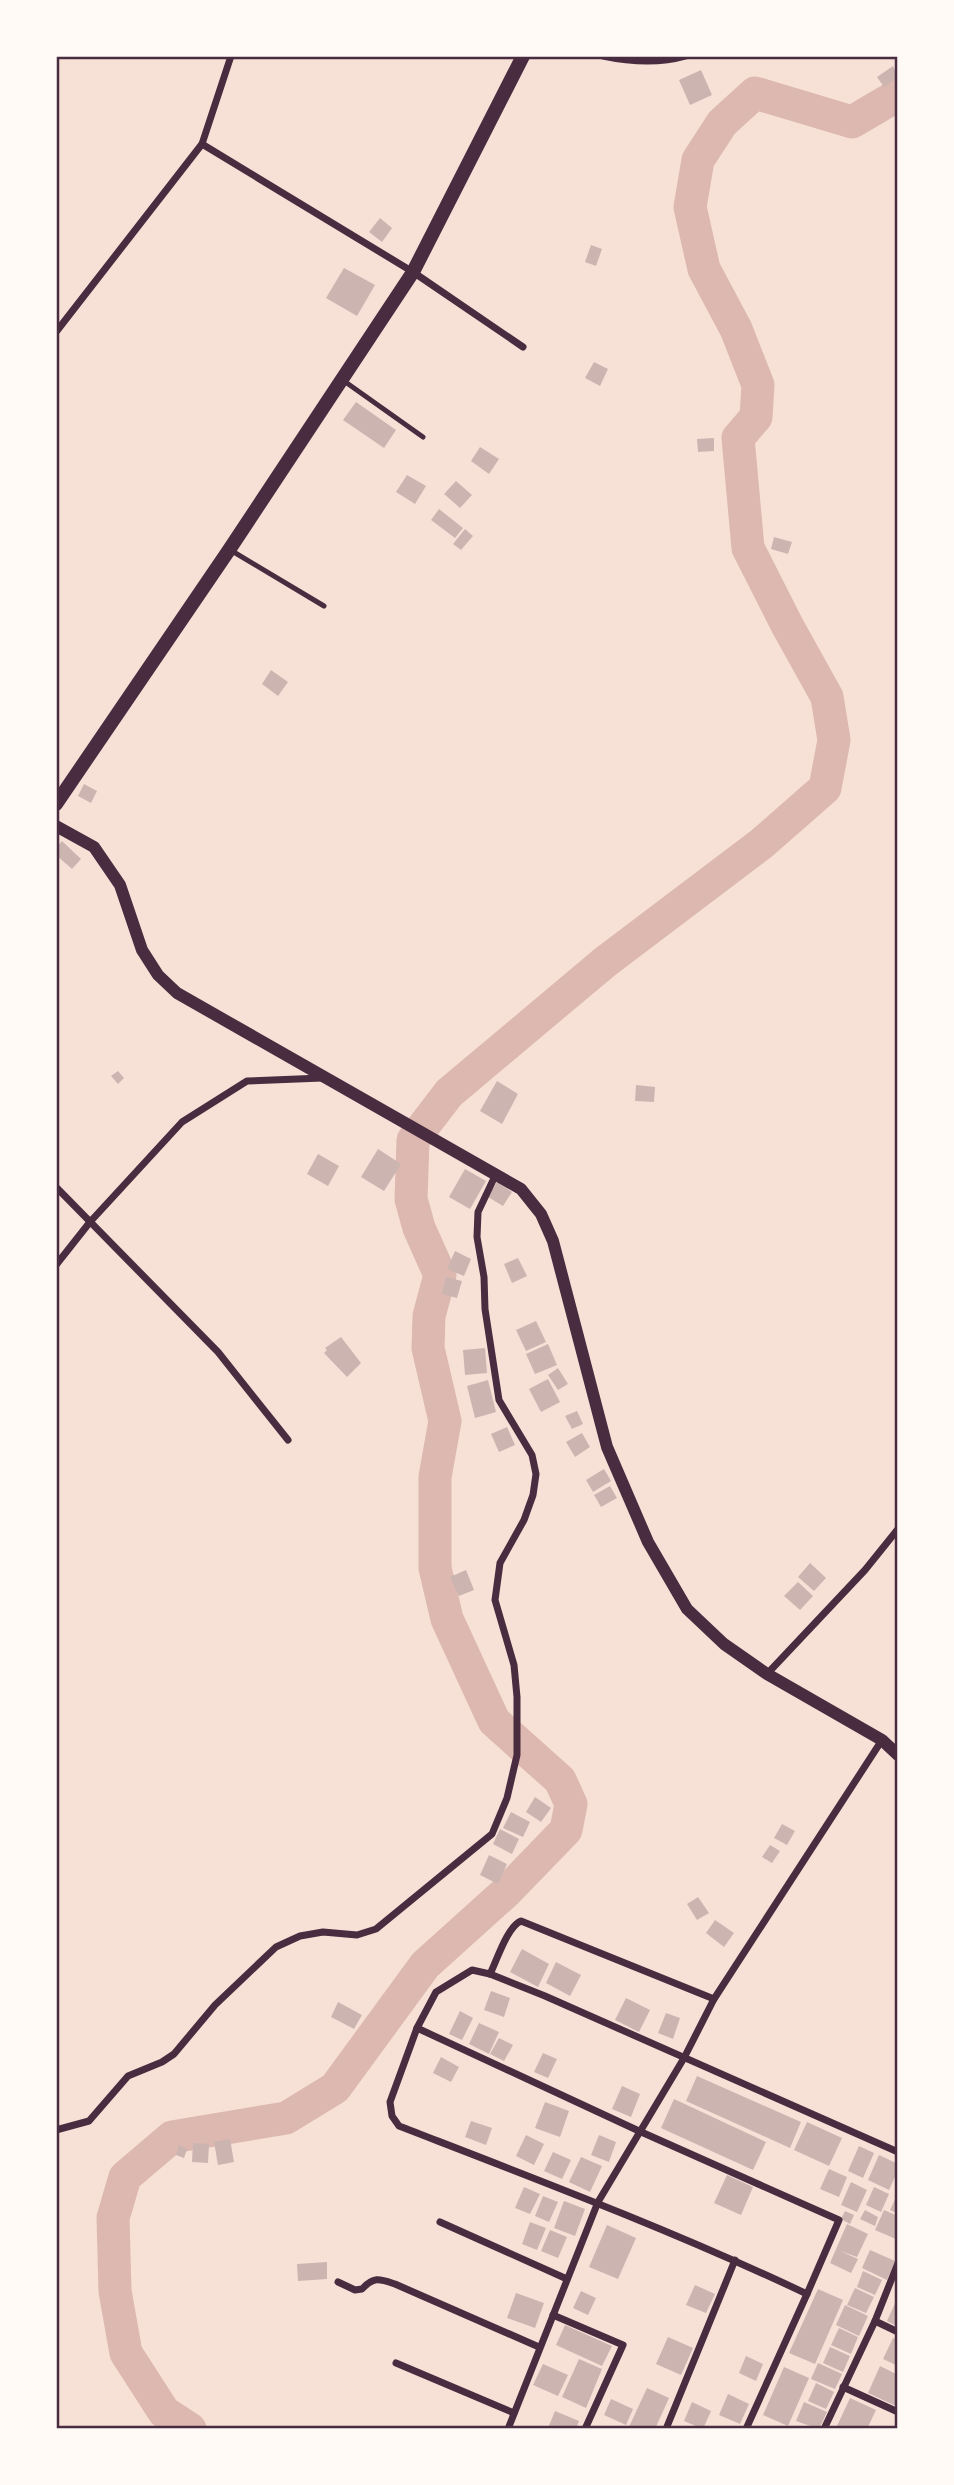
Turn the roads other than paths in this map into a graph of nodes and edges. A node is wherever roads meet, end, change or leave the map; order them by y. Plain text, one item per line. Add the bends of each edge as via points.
1 (231, 56) edge
2 (523, 56) edge
3 (603, 56) edge
4 (686, 56) edge
5 (202, 144) junction
6 (412, 272) junction
7 (56, 332) edge
8 (523, 347) dead end
9 (342, 379) junction
10 (423, 437) dead end
11 (229, 550) junction
12 (324, 606) dead end
13 (56, 804) edge
14 (56, 827) edge
15 (325, 1078) junction
16 (496, 1174) junction
17 (56, 1187) edge
18 (90, 1222) junction
19 (56, 1265) edge
20 (288, 1440) dead end
21 (898, 1529) edge
22 (767, 1674) junction
23 (882, 1740) junction
24 (898, 1755) edge
25 (490, 1974) junction
26 (714, 1999) junction
27 (417, 2028) junction
28 (684, 2058) junction
29 (56, 2130) edge
30 (639, 2131) junction
31 (898, 2152) edge
32 (598, 2202) junction
33 (440, 2222) dead end
34 (735, 2260) junction
35 (898, 2263) edge
36 (567, 2278) junction
37 (338, 2282) dead end
38 (807, 2294) junction
39 (553, 2315) junction
40 (875, 2321) junction
41 (898, 2332) edge
42 (539, 2347) junction
43 (396, 2363) dead end
44 (843, 2386) junction
45 (898, 2412) edge
46 (514, 2413) junction
47 (508, 2429) edge
48 (585, 2429) edge
49 (666, 2429) edge
50 (746, 2429) edge
51 (824, 2429) edge

1 - 5 street
2 - 6 main road
3 - 4 street via 631,62
5 - 6 street
5 - 7 street
6 - 8 street
6 - 9 main road
9 - 10 lane
9 - 11 main road
11 - 12 lane
11 - 13 main road
14 - 15 street via 94,847 120,885 142,950 177,993
15 - 16 street
15 - 18 street via 247,1081 182,1122
16 - 22 street via 521,1189 541,1214 553,1241 607,1447 648,1542 687,1609 724,1644
16 - 29 street via 478,1212 485,1309 499,1399 532,1455 536,1474 524,1520 500,1563 495,1600 514,1665 517,1755 492,1834 376,1929 357,1935 323,1932 300,1936 276,1947 215,2005 174,2054 128,2076 89,2121
17 - 18 street
18 - 19 street
18 - 20 street via 218,1352
21 - 22 street
22 - 23 street
23 - 24 street
23 - 26 street
25 - 26 street via 509,1932 521,1921
25 - 27 street via 472,1970 436,1992
25 - 28 street
26 - 28 street
27 - 30 street
27 - 32 street via 390,2102 399,2126
28 - 30 street
28 - 31 street
30 - 32 street
30 - 38 street via 839,2220
32 - 34 street
32 - 36 street
33 - 36 street
34 - 38 street
34 - 49 street
35 - 40 street
36 - 39 street
37 - 42 street via 355,2290 376,2278 395,2284
38 - 50 street
39 - 42 street
39 - 48 street via 622,2345
40 - 41 street
40 - 44 street
42 - 46 street
43 - 46 street
44 - 45 street
44 - 51 street
46 - 47 street

